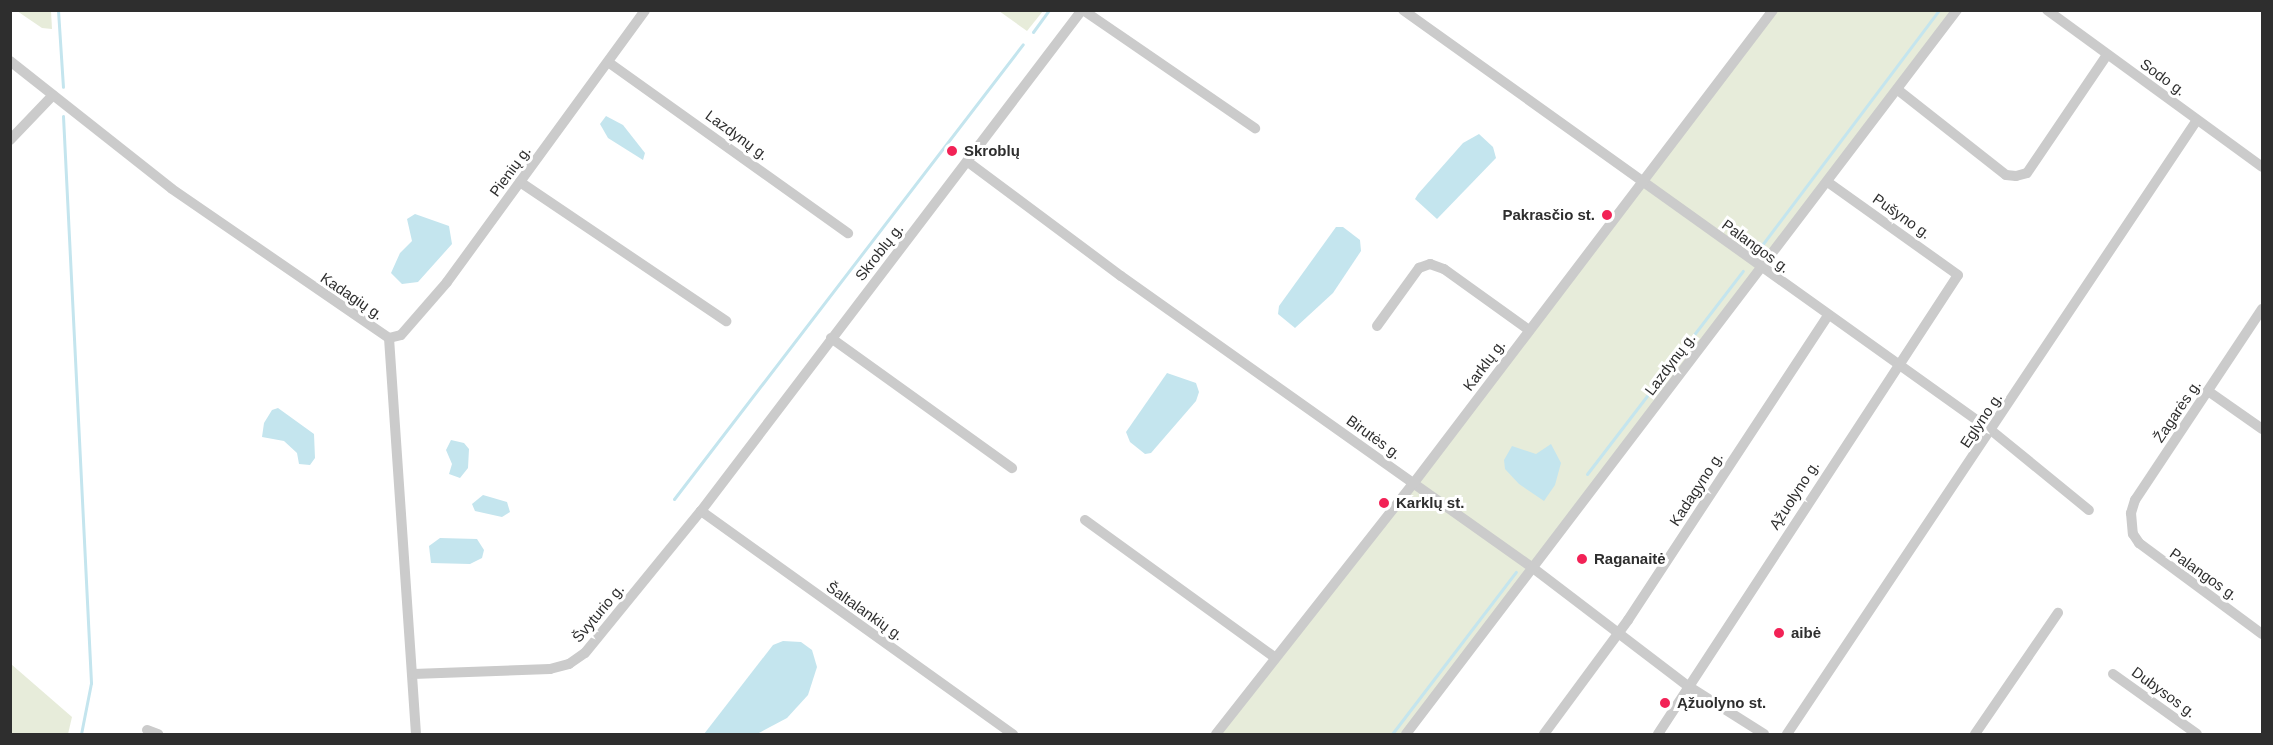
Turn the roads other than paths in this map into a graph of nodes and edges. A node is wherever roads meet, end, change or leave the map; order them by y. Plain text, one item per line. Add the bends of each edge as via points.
1 (645, 10) edge
2 (1082, 10) edge
3 (1403, 10) edge
4 (1773, 10) edge
5 (1957, 10) edge
6 (2047, 10) edge
7 (2107, 55) junction
8 (10, 61) edge
9 (608, 62) junction
10 (1898, 90) junction
11 (53, 95) junction
12 (2197, 120) junction
13 (1255, 128) dead end
14 (10, 140) edge
15 (968, 162) junction
16 (2262, 167) edge
17 (520, 182) junction
18 (1642, 183) junction
19 (1829, 183) junction
20 (848, 233) dead end
21 (1762, 268) junction
22 (1958, 275) joint
23 (2262, 309) edge
24 (1828, 316) junction
25 (726, 321) dead end
26 (1377, 326) dead end
27 (1529, 330) junction
28 (389, 338) junction
29 (831, 338) junction
30 (1897, 364) junction
31 (2208, 391) junction
32 (2262, 429) edge
33 (1992, 431) junction
34 (1012, 468) dead end
35 (1413, 484) junction
36 (2089, 510) dead end
37 (701, 511) junction
38 (1085, 520) dead end
39 (2133, 534) joint
40 (1533, 568) junction
41 (2058, 613) dead end
42 (1619, 634) junction
43 (2262, 634) edge
44 (1274, 657) junction
45 (413, 674) junction
46 (2113, 674) dead end
47 (1688, 686) junction
48 (147, 730) dead end
49 (1981, 732) edge
50 (158, 735) edge
51 (416, 735) edge
52 (1013, 735) edge
53 (1216, 735) edge
54 (1406, 735) edge
55 (1544, 735) edge
56 (1658, 735) edge
57 (1764, 735) edge
58 (1786, 735) edge
59 (2197, 735) edge

1 - 9 street, Pienių g.
2 - 13 street
2 - 15 street, Skroblų g.
3 - 18 street, Palangos g.
4 - 18 street, Karklų g.
5 - 10 street, Lazdynų g.
6 - 7 street, Sodo g.
7 - 10 street via 2026,173 2016,176 2007,175
7 - 12 street, Sodo g.
8 - 11 street, Kadagių g.
9 - 17 street, Pienių g.
9 - 20 street, Lazdynų g.
10 - 19 street, Lazdynų g.
11 - 14 street
11 - 28 street, Kadagių g. via 172,189
12 - 16 street, Sodo g.
12 - 33 street, Eglyno g.
15 - 29 street, Skroblų g.
15 - 35 street, Birutės g.
17 - 25 street
17 - 28 street, Pienių g. via 447,282 401,335
18 - 21 street, Palangos g.
18 - 27 street, Karklų g.
19 - 21 street, Lazdynų g.
19 - 22 street, Pušyno g.
21 - 24 street, Palangos g.
21 - 40 street, Lazdynų g.
22 - 30 street, Ąžuolyno g.
23 - 31 street, Žagarės g.
24 - 30 street, Palangos g.
24 - 42 street, Kadagyno g.
26 - 27 street via 1419,268 1430,264 1444,269
27 - 35 street, Karklų g.
28 - 45 street, Kadagių g.
29 - 34 street
29 - 37 street, Skroblų g.
30 - 33 street, Palangos g.
30 - 47 street, Ąžuolyno g.
31 - 32 street
31 - 39 street, Žagarės g. via 2135,500
33 - 36 street, Palangos g.
33 - 58 street, Eglyno g.
35 - 40 street, Birutės g.
35 - 44 street, Karklų g.
37 - 45 street, Švyturio g. via 585,653 569,664 550,669
37 - 52 street, Šaltalankių g.
38 - 44 street
39 - 43 street, Palangos g. via 2159,561
40 - 42 street, Birutės g.
40 - 54 street, Lazdynų g.
41 - 49 street
42 - 47 street, Birutės g.
42 - 55 street, Kadagyno g.
44 - 53 street, Karklų g.
45 - 51 street, Kadagių g.
46 - 59 street, Dubysos g.
47 - 56 street, Ąžuolyno g.
47 - 57 street, Birutės g.
48 - 50 street

